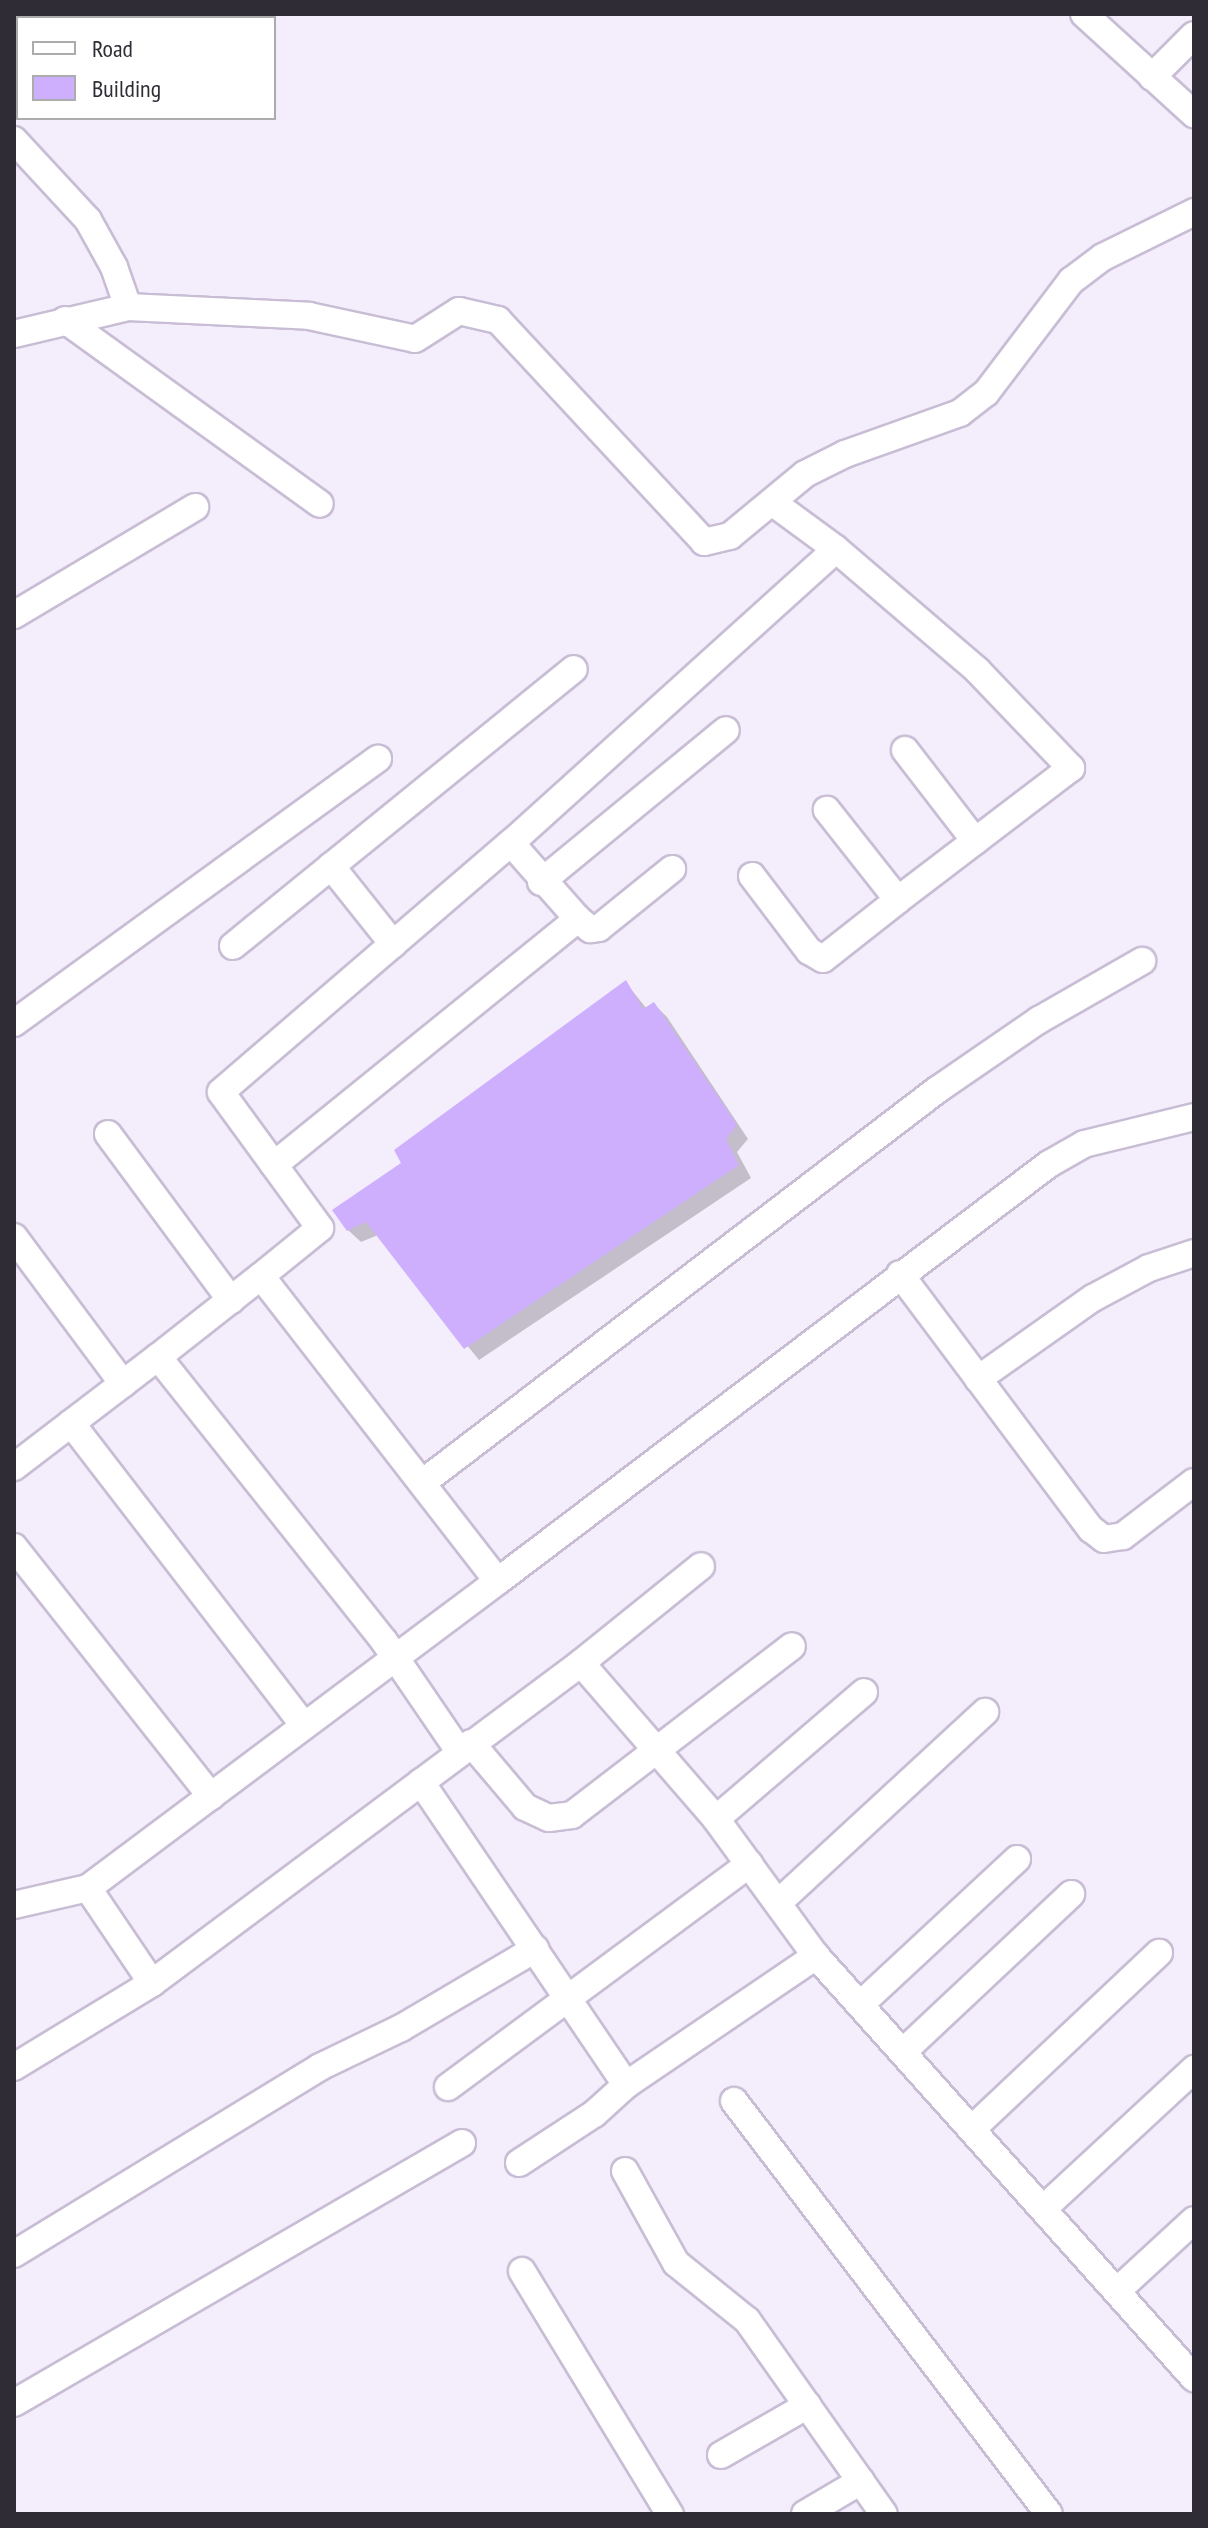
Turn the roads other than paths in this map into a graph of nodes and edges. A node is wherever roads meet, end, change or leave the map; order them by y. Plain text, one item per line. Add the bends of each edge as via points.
1 (1084, 14) edge
2 (1194, 35) edge
3 (1152, 77) junction
4 (1194, 114) edge
5 (14, 140) edge
6 (1194, 212) edge
7 (128, 307) junction
8 (65, 320) junction
9 (14, 334) edge
10 (772, 502) junction
11 (320, 504) dead end
12 (195, 507) dead end
13 (836, 549) junction
14 (14, 615) edge
15 (574, 669) dead end
16 (726, 730) dead end
17 (905, 750) dead end
18 (378, 759) dead end
19 (827, 810) dead end
20 (975, 841) junction
21 (511, 843) junction
22 (331, 866) junction
23 (672, 869) dead end
24 (752, 876) dead end
25 (541, 882) junction
26 (898, 900) junction
27 (578, 919) junction
28 (393, 944) junction
29 (233, 946) dead end
30 (1142, 961) dead end
31 (14, 1023) edge
32 (1194, 1117) edge
33 (108, 1134) dead end
34 (274, 1165) junction
35 (14, 1237) edge
36 (1194, 1253) edge
37 (900, 1274) junction
38 (261, 1276) junction
39 (231, 1300) junction
40 (158, 1357) junction
41 (978, 1379) junction
42 (123, 1384) junction
43 (71, 1423) junction
44 (14, 1467) edge
45 (1194, 1482) edge
46 (422, 1483) junction
47 (14, 1547) edge
48 (701, 1566) dead end
49 (498, 1581) junction
50 (792, 1646) dead end
51 (395, 1657) junction
52 (581, 1663) junction
53 (864, 1692) dead end
54 (985, 1712) dead end
55 (304, 1726) junction
56 (465, 1747) junction
57 (659, 1751) junction
58 (421, 1782) junction
59 (211, 1796) junction
60 (716, 1819) junction
61 (1017, 1859) dead end
62 (749, 1864) junction
63 (88, 1888) junction
64 (1071, 1894) dead end
65 (778, 1903) junction
66 (14, 1905) edge
67 (535, 1949) junction
68 (1159, 1953) dead end
69 (816, 1956) junction
70 (152, 1983) junction
71 (570, 2001) junction
72 (861, 2004) junction
73 (905, 2050) junction
74 (14, 2067) edge
75 (1194, 2069) edge
76 (626, 2085) junction
77 (448, 2087) dead end
78 (734, 2101) dead end
79 (972, 2129) junction
80 (462, 2143) dead end
81 (519, 2163) dead end
82 (625, 2171) dead end
83 (1044, 2208) junction
84 (1194, 2220) edge
85 (14, 2254) edge
86 (522, 2271) dead end
87 (1118, 2290) junction
88 (1192, 2373) edge
89 (14, 2403) edge
90 (808, 2405) junction
91 (721, 2455) dead end
92 (861, 2481) junction
93 (670, 2514) edge
94 (805, 2514) edge
95 (884, 2514) edge
96 (1049, 2514) edge

1 - 3 street
2 - 3 street
3 - 4 street
5 - 7 street via 88,220
6 - 10 street via 1103,257 1071,281 986,393 960,413 845,454 805,474
7 - 8 street
7 - 10 street via 309,316 415,339 459,311 498,320 704,542 730,536
8 - 9 street
8 - 11 street
10 - 13 street
12 - 14 street
13 - 20 street via 977,670 1071,768
13 - 21 street
15 - 22 street
16 - 25 street
17 - 20 street
18 - 31 street
19 - 26 street
20 - 26 street
21 - 25 street
21 - 28 street
22 - 28 street
22 - 29 street
23 - 27 street via 599,928 590,929
24 - 26 street via 809,951 823,959
25 - 27 street
27 - 34 street
28 - 34 street via 221,1092
30 - 46 street via 1039,1020 937,1090
32 - 37 street via 1084,1144
33 - 39 street
34 - 38 street via 320,1228
35 - 42 street
36 - 41 street via 1149,1268 1093,1298
37 - 41 street
37 - 49 street
38 - 39 street
38 - 46 street
39 - 40 street
40 - 42 street
40 - 51 street
41 - 45 street via 1104,1539 1123,1536
42 - 43 street
43 - 44 street
43 - 55 street
46 - 49 street
47 - 59 street
48 - 52 street
49 - 51 street
50 - 57 street
51 - 55 street
51 - 56 street
52 - 56 street
52 - 57 street
53 - 60 street
54 - 65 street
55 - 59 street
56 - 57 street via 525,1807 549,1818 582,1809
56 - 58 street
57 - 60 street
58 - 67 street
58 - 70 street
59 - 63 street
60 - 62 street
61 - 72 street
62 - 65 street
62 - 71 street
63 - 66 street
63 - 70 street
64 - 73 street
65 - 69 street
67 - 71 street
67 - 85 street via 401,2028 320,2067
68 - 79 street
69 - 72 street
69 - 76 street
70 - 74 street
71 - 76 street
71 - 77 street
72 - 73 street
73 - 79 street
75 - 83 street
76 - 81 street via 594,2114
78 - 96 street
79 - 83 street
80 - 89 street
82 - 90 street via 676,2263 747,2320
83 - 87 street
84 - 87 street
86 - 93 street
87 - 88 street
90 - 91 street
90 - 92 street
92 - 94 street
92 - 95 street

